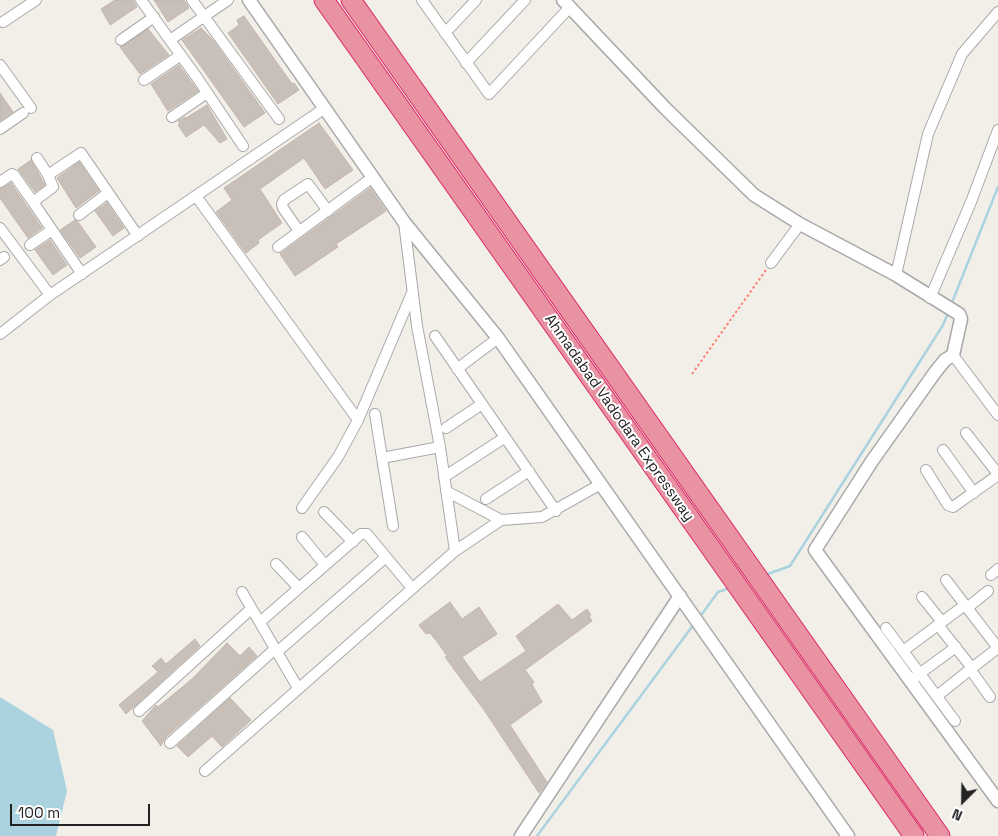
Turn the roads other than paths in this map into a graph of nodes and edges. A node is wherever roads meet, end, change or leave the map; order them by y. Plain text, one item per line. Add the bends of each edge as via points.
1 (36, 0) edge
2 (141, 0) edge
3 (192, 0) edge
4 (228, 0) edge
5 (249, 0) edge
6 (324, 0) edge
7 (351, 0) edge
8 (476, 0) edge
9 (525, 0) edge
10 (427, 2) edge
11 (567, 3) edge
12 (998, 12) edge
13 (154, 17) junction
14 (204, 17) junction
15 (4, 22) dead end
16 (445, 33) junction
17 (121, 40) dead end
18 (170, 40) junction
19 (182, 55) junction
20 (466, 63) junction
21 (0, 65) edge
22 (144, 80) dead end
23 (207, 92) junction
24 (325, 108) junction
25 (172, 117) dead end
26 (279, 119) dead end
27 (0, 129) edge
28 (998, 130) edge
29 (243, 146) dead end
30 (36, 158) dead end
31 (48, 175) junction
32 (373, 177) junction
33 (0, 182) edge
34 (108, 193) junction
35 (196, 196) junction
36 (33, 202) junction
37 (328, 210) junction
38 (79, 214) dead end
39 (404, 222) junction
40 (800, 224) junction
41 (0, 228) edge
42 (52, 230) junction
43 (299, 231) junction
44 (138, 236) junction
45 (30, 245) dead end
46 (278, 247) dead end
47 (771, 263) road end
48 (82, 274) junction
49 (896, 275) junction
50 (412, 292) junction
51 (50, 295) junction
52 (933, 300) junction
53 (1, 331) edge
54 (435, 336) dead end
55 (498, 338) junction
56 (954, 355) junction
57 (457, 369) junction
58 (482, 404) junction
59 (375, 414) dead end
60 (998, 415) edge
61 (358, 420) junction
62 (446, 428) dead end
63 (966, 433) dead end
64 (504, 438) junction
65 (440, 447) junction
66 (942, 450) dead end
67 (382, 458) junction
68 (926, 470) dead end
69 (529, 471) junction
70 (998, 475) edge
71 (444, 476) junction
72 (601, 484) junction
73 (446, 491) junction
74 (974, 493) junction
75 (486, 499) dead end
76 (302, 508) dead end
77 (556, 511) junction
78 (324, 512) dead end
79 (501, 520) junction
80 (393, 526) dead end
81 (302, 537) dead end
82 (353, 542) junction
83 (455, 551) junction
84 (386, 556) junction
85 (276, 564) dead end
86 (325, 565) junction
87 (946, 580) dead end
88 (299, 588) junction
89 (412, 588) junction
90 (988, 591) dead end
91 (242, 592) dead end
92 (680, 596) junction
93 (922, 598) dead end
94 (966, 606) junction
95 (251, 609) junction
96 (260, 622) junction
97 (940, 624) junction
98 (886, 628) dead end
99 (956, 647) junction
100 (998, 648) edge
101 (276, 651) junction
102 (903, 651) junction
103 (971, 669) junction
104 (915, 678) junction
105 (298, 688) junction
106 (937, 696) junction
107 (990, 697) dead end
108 (139, 711) dead end
109 (955, 720) dead end
110 (170, 743) dead end
111 (205, 770) dead end
112 (998, 801) edge
113 (521, 836) edge
114 (848, 836) edge
115 (914, 836) edge
116 (940, 836) edge

1 - 15 street
2 - 13 street
3 - 14 street
4 - 14 street
5 - 24 street
6 - 115 highway, Ahmadabad Vadodara Expressway
7 - 116 highway, Ahmadabad Vadodara Expressway
8 - 16 street
9 - 20 street
10 - 16 street
11 - 20 street via 489,94
11 - 40 street via 746,189
12 - 49 street via 962,54 928,134
13 - 17 street
13 - 18 street
14 - 18 street
14 - 26 street
16 - 20 street
18 - 19 street
19 - 22 street
19 - 23 street
21 - 27 street via 27,111
23 - 25 street
23 - 29 street
24 - 32 street
24 - 35 street
28 - 52 street
30 - 31 street
31 - 34 street via 81,153
31 - 36 street via 53,187
32 - 37 street
32 - 39 street
33 - 36 street via 14,175
34 - 38 street
34 - 44 street
35 - 44 street
35 - 61 street
36 - 42 street
37 - 43 street
37 - 43 street via 308,184 284,200 282,204
39 - 50 street
39 - 55 street
40 - 47 street
40 - 49 street
41 - 51 street
42 - 45 street
42 - 48 street
43 - 46 street
44 - 48 street
48 - 51 street
49 - 52 street
50 - 61 street
50 - 65 street
51 - 53 street
52 - 56 street via 957,313 961,319
54 - 57 street
55 - 57 street
55 - 72 street
56 - 60 street
56 - 104 street via 936,371 872,461 815,550
57 - 58 street
58 - 62 street
58 - 64 street
59 - 67 street
61 - 76 street via 338,457
63 - 70 street
64 - 69 street
64 - 71 street
65 - 67 street
65 - 71 street
66 - 74 street
67 - 80 street
68 - 74 street via 948,505 958,505
69 - 75 street
69 - 77 street
70 - 74 street
71 - 73 street
72 - 77 street
72 - 92 street
73 - 79 street
73 - 83 street
77 - 79 street via 542,517
78 - 82 street
79 - 83 street
81 - 86 street
82 - 84 street via 364,533
82 - 86 street
83 - 89 street
84 - 89 street
84 - 101 street
85 - 88 street
86 - 88 street
87 - 94 street
88 - 96 street
89 - 105 street
90 - 94 street
91 - 95 street
92 - 113 street
92 - 114 street
93 - 97 street
94 - 97 street
94 - 100 street
95 - 96 street
95 - 108 street
96 - 101 street
97 - 99 street
97 - 102 street
98 - 102 street
99 - 103 street
99 - 104 street
100 - 103 street
101 - 105 street
101 - 110 street
102 - 104 street
103 - 106 street
103 - 107 street
104 - 106 street
104 - 112 street
105 - 111 street
106 - 109 street

